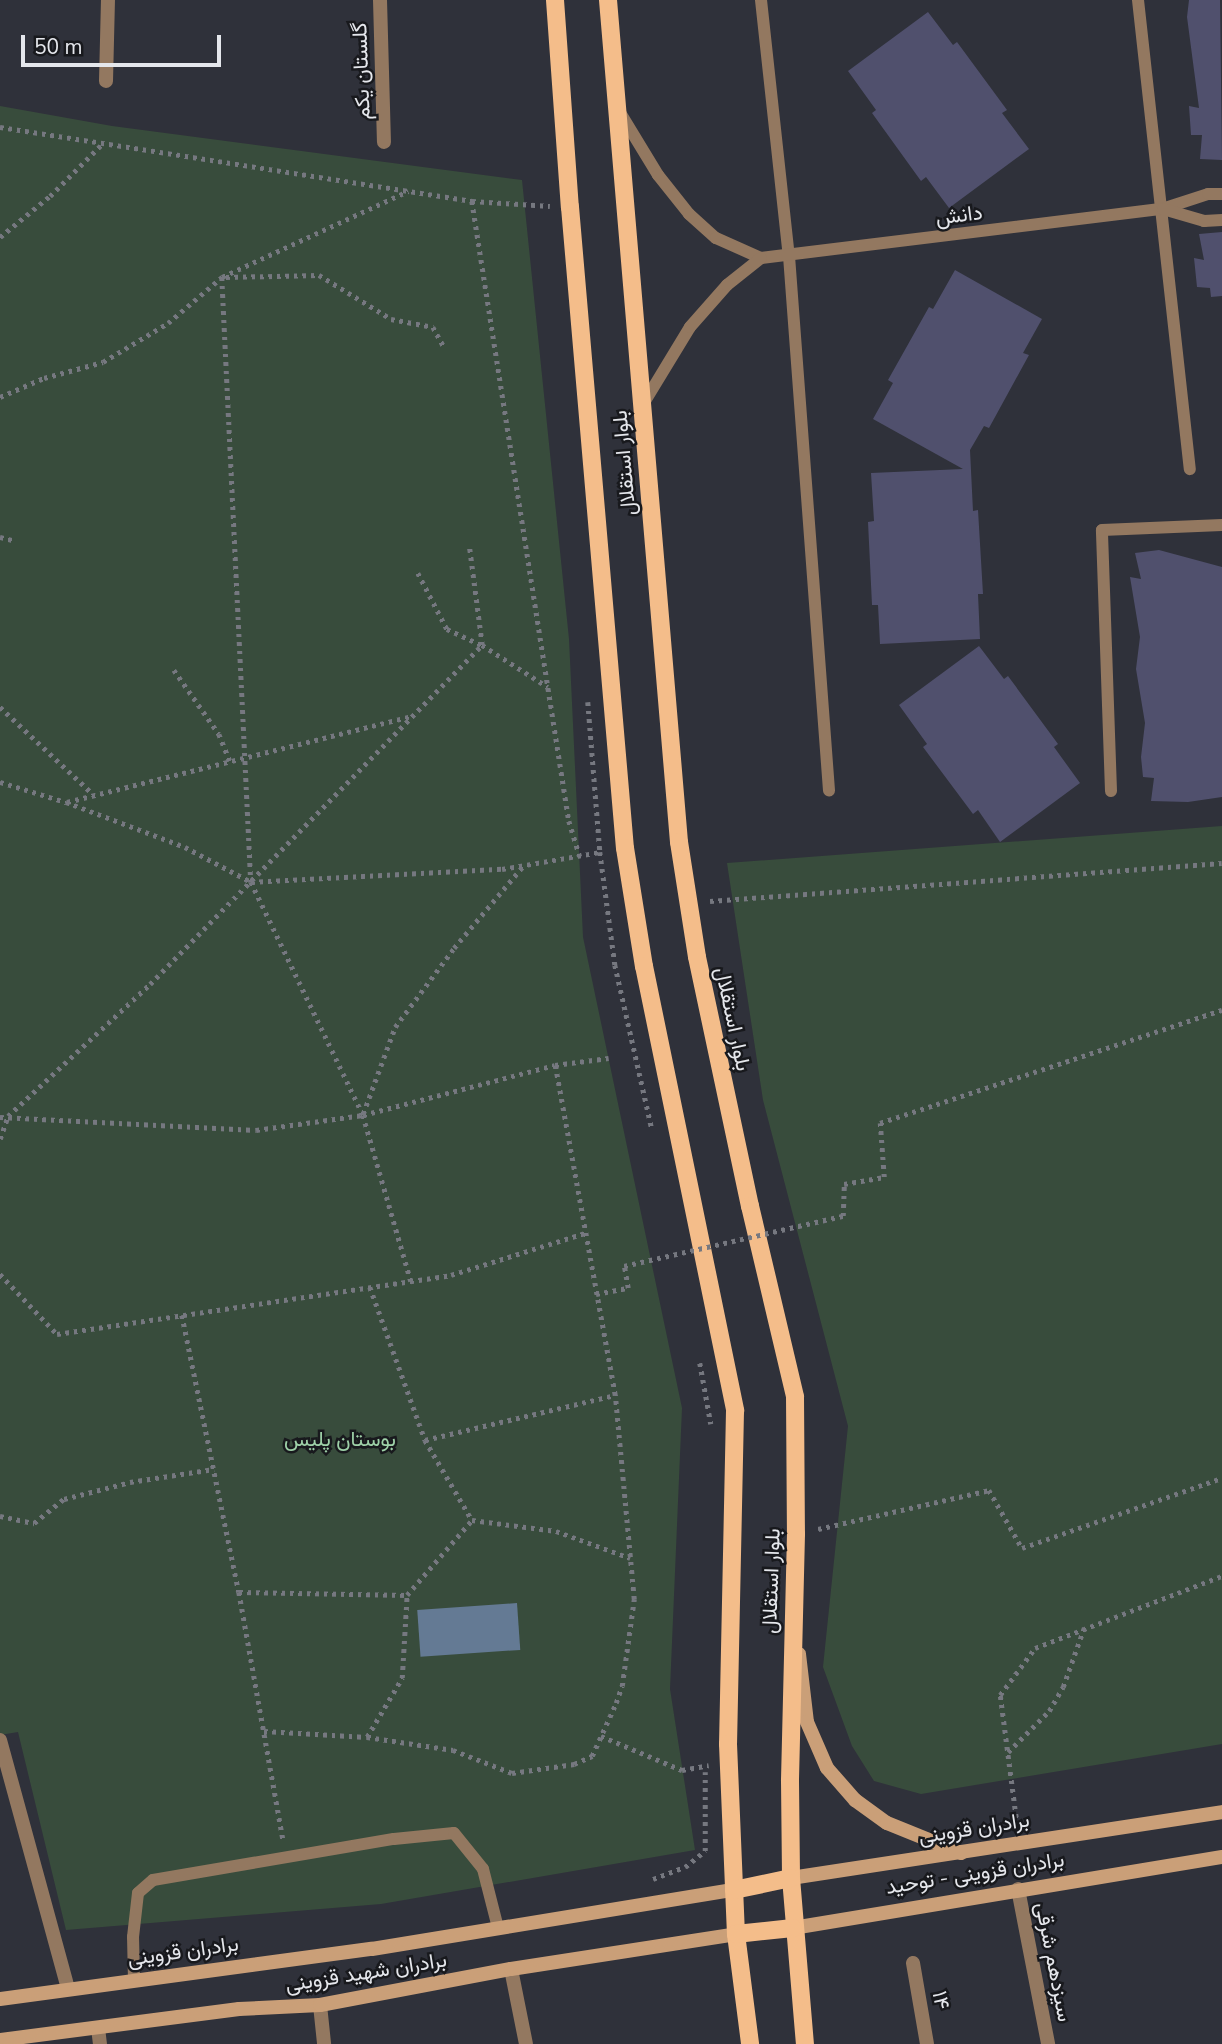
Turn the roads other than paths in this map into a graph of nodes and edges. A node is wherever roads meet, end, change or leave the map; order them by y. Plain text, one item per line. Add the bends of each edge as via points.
1 (108, 0) edge
2 (380, 0) edge
3 (555, 0) edge
4 (608, 0) edge
5 (761, 0) edge
6 (1138, 0) edge
7 (106, 81) dead end
8 (617, 108) junction
9 (384, 142) dead end
10 (1222, 194) edge
11 (1163, 209) junction
12 (1222, 220) edge
13 (789, 256) junction
14 (761, 258) junction
15 (642, 407) junction
16 (1189, 469) dead end
17 (1222, 525) edge
18 (829, 791) dead end
19 (1111, 791) dead end
20 (793, 1598) junction
21 (0, 1740) edge
22 (1222, 1812) edge
23 (962, 1853) junction
24 (1222, 1857) edge
25 (791, 1878) junction
26 (1018, 1889) junction
27 (734, 1890) junction
28 (498, 1928) junction
29 (793, 1928) junction
30 (736, 1934) junction
31 (372, 1949) joint
32 (913, 1964) dead end
33 (511, 1969) junction
34 (134, 1980) junction
35 (68, 1989) junction
36 (0, 1999) edge
37 (320, 2005) junction
38 (97, 2028) junction
39 (0, 2040) edge
40 (100, 2044) edge
41 (324, 2044) edge
42 (526, 2044) edge
43 (750, 2044) edge
44 (805, 2044) edge
45 (927, 2044) edge
46 (1048, 2044) edge

1 - 7 street
2 - 9 street, گلستان یکم
3 - 27 main road, بلوار استقلال via 625,848 643,966 735,1411 729,1761
4 - 8 main road, بلوار استقلال
5 - 13 lane
6 - 11 lane
8 - 14 lane via 689,215 716,237
8 - 15 main road, بلوار استقلال
10 - 11 lane, دانش
11 - 12 lane, دانش
11 - 13 lane, دانش
11 - 16 lane
13 - 14 lane, دانش
13 - 18 lane
14 - 15 lane via 727,285 690,327
15 - 20 main road, بلوار استقلال via 688,902 750,1206 795,1397
17 - 19 lane via 1102,530
20 - 23 main road via 807,1722 827,1768 855,1800 887,1823
20 - 25 main road, بلوار استقلال
21 - 35 street
22 - 23 main road, برادران قزوینی
23 - 25 main road, برادران قزوینی
24 - 26 main road, برادران قزوینی - توحید
25 - 27 main road, برادران قزوینی
25 - 29 main road, بلوار استقلال
26 - 29 main road, برادران قزوینی - توحید
26 - 46 street, سیزدهم شرقی
27 - 28 main road, برادران شهید قزوینی
27 - 30 main road, بلوار استقلال
28 - 31 main road, برادران شهید قزوینی
28 - 34 lane via 483,1869 454,1833 394,1839 152,1880 138,1893
29 - 30 main road, برادران قزوینی - توحید
29 - 44 main road, بلوار استقلال
30 - 33 main road, برادران شهید قزوینی
30 - 43 main road, بلوار استقلال
31 - 34 main road, برادران قزوینی
32 - 45 street, ۱۴
33 - 37 main road, برادران شهید قزوینی
33 - 42 street
34 - 35 main road, برادران قزوینی
35 - 36 main road, برادران قزوینی
37 - 38 main road, برادران شهید قزوینی via 239,2009
37 - 41 street
38 - 39 main road, برادران شهید قزوینی
38 - 40 street

